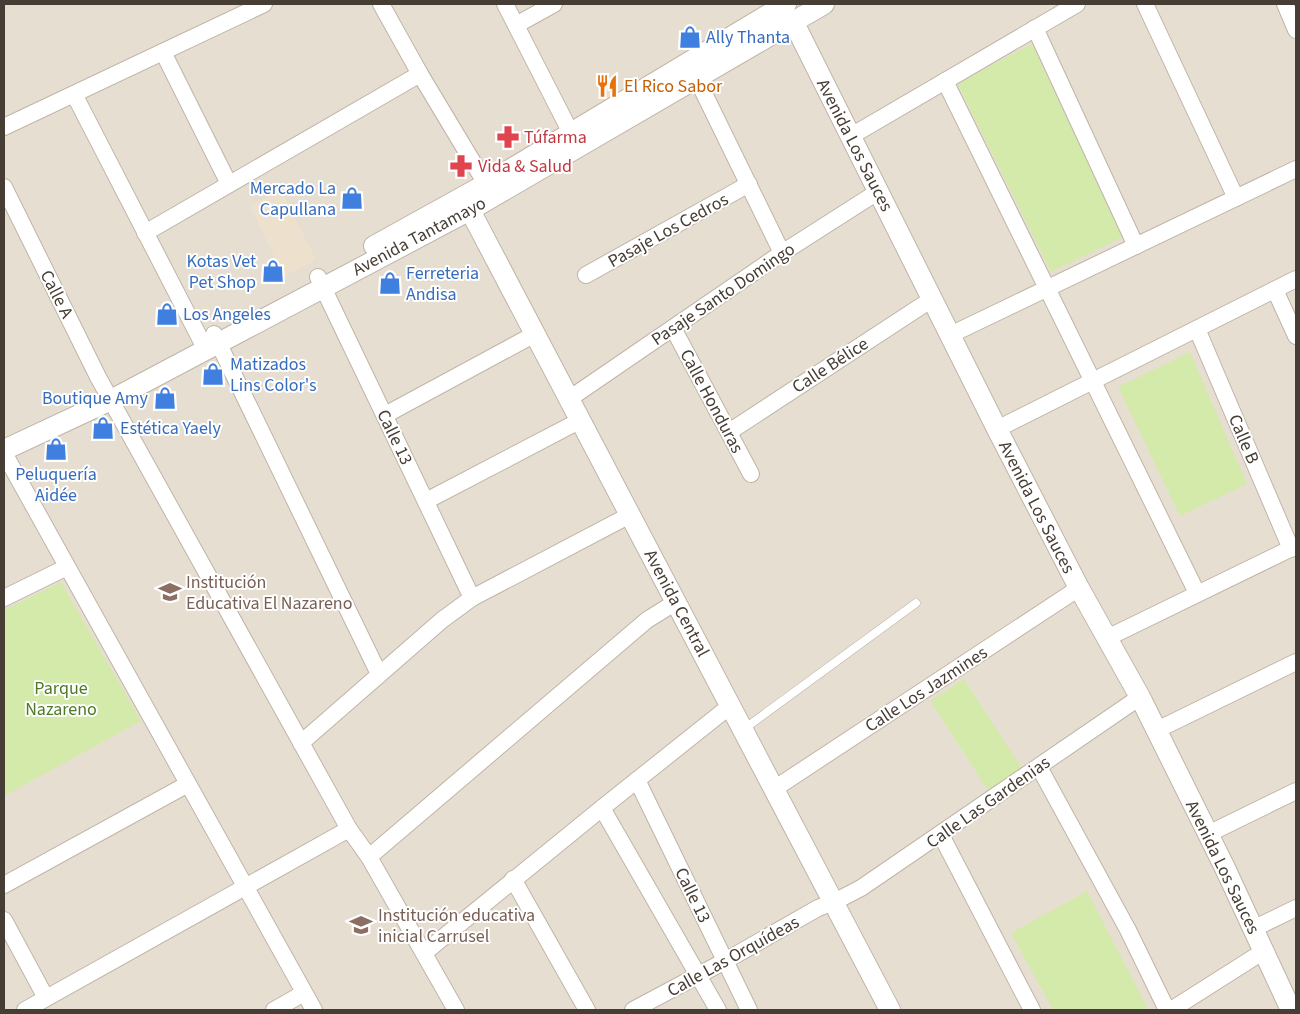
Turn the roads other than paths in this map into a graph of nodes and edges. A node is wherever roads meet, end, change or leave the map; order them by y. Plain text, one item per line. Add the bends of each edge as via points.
1 (264, 4) edge
2 (381, 4) edge
3 (505, 4) edge
4 (554, 4) edge
5 (785, 4) edge
6 (824, 4) edge
7 (1077, 4) edge
8 (1144, 4) edge
9 (1284, 4) edge
10 (243, 8) edge
11 (794, 23) junction
12 (516, 26) junction
13 (1035, 28) junction
14 (1296, 30) edge
15 (163, 52) junction
16 (420, 74) junction
17 (697, 79) junction
18 (945, 81) junction
19 (74, 94) junction
20 (4, 127) edge
21 (571, 133) junction
22 (851, 136) junction
23 (1296, 169) edge
24 (229, 184) junction
25 (486, 184) junction
26 (749, 184) junction
27 (4, 187) edge
28 (878, 191) junction
29 (1236, 198) junction
30 (467, 203) junction
31 (145, 233) junction
32 (1136, 246) junction
33 (782, 253) junction
34 (586, 275) dead end
35 (1296, 279) edge
36 (321, 282) junction
37 (1047, 289) junction
38 (1275, 290) junction
39 (932, 299) junction
40 (673, 328) junction
41 (1196, 329) junction
42 (535, 334) junction
43 (950, 335) junction
44 (1296, 336) edge
45 (210, 342) junction
46 (1092, 381) junction
47 (108, 395) junction
48 (570, 399) junction
49 (385, 415) junction
50 (581, 420) junction
51 (997, 429) junction
52 (729, 432) junction
53 (4, 436) edge
54 (4, 451) edge
55 (751, 474) dead end
56 (426, 501) junction
57 (630, 515) junction
58 (1294, 548) edge
59 (67, 567) junction
60 (1078, 588) junction
61 (1197, 593) junction
62 (4, 598) edge
63 (472, 598) junction
64 (676, 602) junction
65 (916, 603) dead end
66 (1107, 638) junction
67 (1296, 662) edge
68 (379, 674) junction
69 (1140, 697) junction
70 (730, 706) junction
71 (743, 730) junction
72 (1156, 730) junction
73 (301, 743) junction
74 (1039, 766) junction
75 (637, 780) junction
76 (188, 784) junction
77 (774, 789) junction
78 (1296, 792) edge
79 (602, 808) junction
80 (349, 829) junction
81 (1208, 834) junction
82 (940, 835) junction
83 (369, 857) junction
84 (513, 879) junction
85 (4, 885) edge
86 (246, 888) junction
87 (834, 902) junction
88 (1296, 908) edge
89 (4, 920) edge
90 (1253, 930) junction
91 (1264, 951) junction
92 (424, 953) junction
93 (726, 961) junction
94 (699, 976) junction
95 (304, 993) junction
96 (46, 998) junction
97 (25, 1010) edge
98 (274, 1010) edge
99 (314, 1010) edge
100 (456, 1010) edge
101 (587, 1010) edge
102 (633, 1010) edge
103 (718, 1010) edge
104 (749, 1010) edge
105 (890, 1010) edge
106 (1032, 1010) edge
107 (1169, 1010) edge
108 (1291, 1010) edge

1 - 10 street
2 - 16 street
3 - 12 street
4 - 12 street
5 - 11 street, Avenida Los Sauces
5 - 21 street, Avenida Tantamayo
6 - 11 street, Avenida Tantamayo
7 - 13 street
8 - 29 street
9 - 14 street
10 - 15 street
11 - 17 street, Avenida Tantamayo
11 - 22 street, Avenida Los Sauces
12 - 21 street
13 - 18 street
13 - 32 street
15 - 19 street
15 - 24 street
16 - 24 street
16 - 25 street
17 - 26 street
17 - 30 street, Avenida Tantamayo
18 - 22 street
18 - 37 street
19 - 20 street
19 - 31 street
21 - 25 street, Avenida Tantamayo
22 - 28 street, Avenida Los Sauces
23 - 29 street
24 - 31 street
25 - 30 street, Avenida Tantamayo
26 - 33 street
26 - 34 street, Pasaje Los Cedros
27 - 47 street, Calle A
28 - 33 street, Pasaje Santo Domingo
28 - 39 street, Avenida Los Sauces
29 - 32 street
30 - 36 street, Avenida Tantamayo
30 - 42 street, Avenida Central
31 - 45 street
32 - 37 street
33 - 40 street, Pasaje Santo Domingo
35 - 38 street
36 - 45 street, Avenida Tantamayo
36 - 49 street, Calle 13
37 - 43 street
37 - 46 street
38 - 41 street
38 - 44 street
39 - 43 street, Avenida Los Sauces
39 - 52 street, Calle Bélice
40 - 48 street, Pasaje Santo Domingo
40 - 52 street, Calle Honduras
41 - 46 street
41 - 58 street, Calle B
42 - 48 street, Avenida Central
42 - 49 street
43 - 51 street, Avenida Los Sauces
45 - 47 street, Avenida Tantamayo
45 - 68 street via 257,420
46 - 51 street
46 - 61 street
47 - 53 street, Avenida Tantamayo
47 - 54 street, Avenida Tantamayo
47 - 73 street, Calle A
48 - 50 street, Avenida Central
49 - 56 street, Calle 13
50 - 56 street
50 - 57 street, Avenida Central
51 - 60 street, Avenida Los Sauces
52 - 55 street, Calle Honduras
54 - 59 street
56 - 63 street, Calle 13
57 - 63 street
57 - 64 street, Avenida Central
58 - 61 street
59 - 62 street
59 - 76 street
60 - 66 street, Avenida Los Sauces
60 - 77 street, Calle Los Jazmines
61 - 66 street
63 - 68 street
64 - 70 street, Avenida Central
64 - 83 street via 647,620
65 - 71 lane
66 - 69 street, Avenida Los Sauces
67 - 72 street
68 - 73 street
69 - 72 street, Avenida Los Sauces
69 - 74 street, Calle Las Gardenias
70 - 71 street, Avenida Central
70 - 75 street
71 - 77 street, Avenida Central
72 - 81 street, Avenida Los Sauces
73 - 80 street, Calle A
74 - 82 street, Calle Las Gardenias
74 - 107 street
75 - 79 street
75 - 93 street, Calle 13
76 - 85 street
76 - 86 street
77 - 87 street, Avenida Central
78 - 81 street
79 - 84 street
79 - 94 street, Calle 13
80 - 83 street, Calle A
80 - 86 street
81 - 90 street, Avenida Los Sauces
82 - 87 street, Calle Las Gardenias via 861,888
82 - 106 street
83 - 92 street, Calle A
84 - 92 street
84 - 101 street
86 - 95 street
86 - 96 street
87 - 93 street, Calle Las Orquídeas
87 - 105 street, Avenida Central
88 - 90 street
89 - 96 street
90 - 91 street, Avenida Los Sauces
91 - 107 street
91 - 108 street, Avenida Los Sauces
92 - 100 street, Calle A
93 - 94 street, Calle Las Orquídeas
93 - 104 street, Calle 13
94 - 102 street, Calle Las Orquídeas
94 - 103 street, Calle 13
95 - 98 street
95 - 99 street
96 - 97 street

